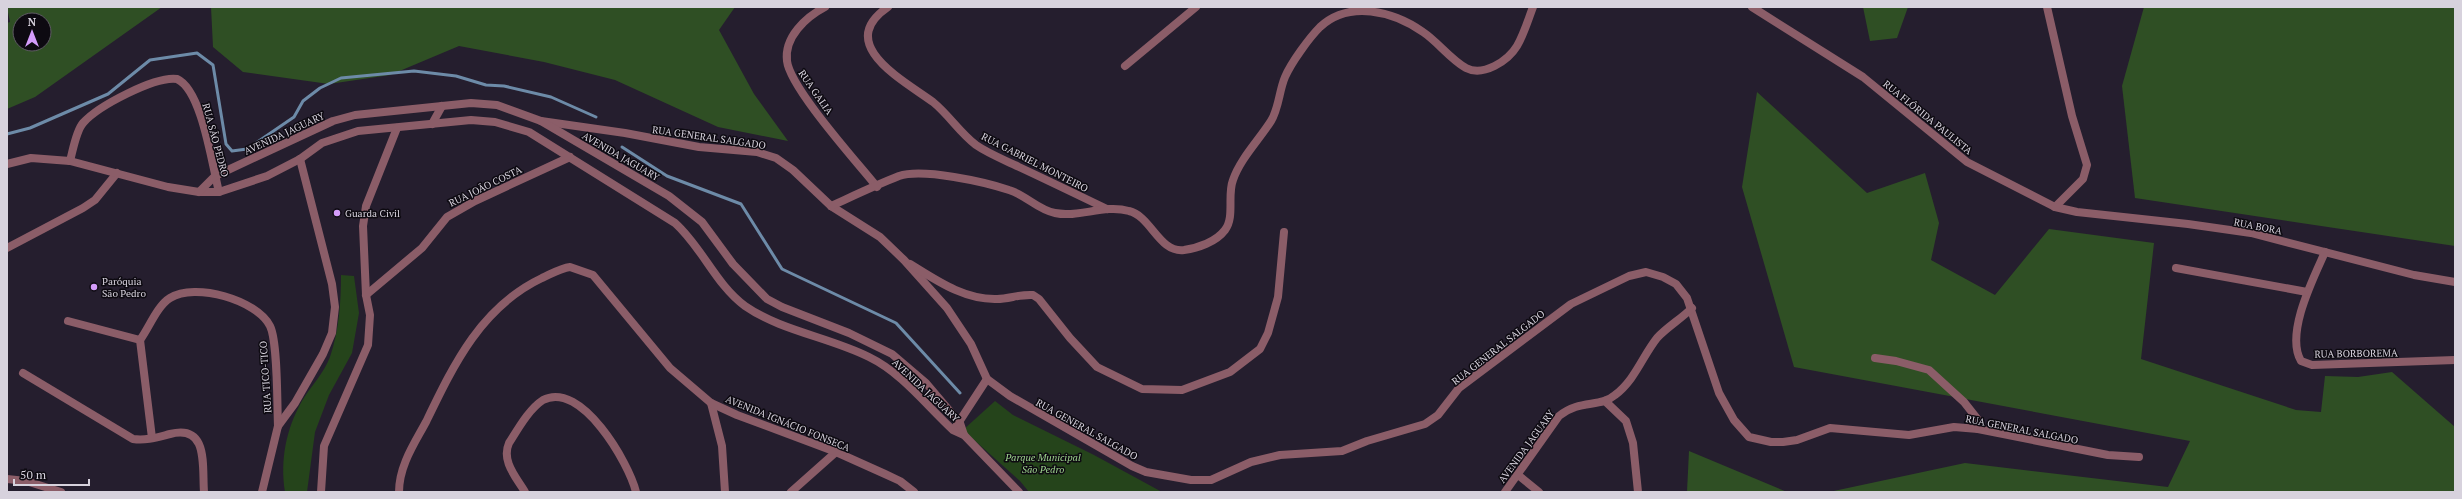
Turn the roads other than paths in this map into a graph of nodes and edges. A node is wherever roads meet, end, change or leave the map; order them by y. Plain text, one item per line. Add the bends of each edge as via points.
1 (825, 7) edge
2 (888, 7) edge
3 (1196, 7) edge
4 (1533, 7) edge
5 (1752, 7) edge
6 (2047, 7) edge
7 (1125, 66) dead end
8 (442, 106) junction
9 (541, 121) junction
10 (432, 124) junction
11 (397, 128) junction
12 (570, 157) junction
13 (300, 159) junction
14 (70, 161) junction
15 (7, 164) edge
16 (116, 173) junction
17 (215, 176) junction
18 (877, 187) junction
19 (199, 192) junction
20 (219, 192) junction
21 (831, 206) junction
22 (2055, 207) junction
23 (1108, 209) junction
24 (1284, 232) dead end
25 (7, 248) edge
26 (2325, 252) junction
27 (904, 260) junction
28 (2176, 268) dead end
29 (2455, 282) edge
30 (2307, 292) junction
31 (366, 295) junction
32 (1692, 308) junction
33 (788, 310) junction
34 (68, 321) dead end
35 (780, 322) junction
36 (140, 340) junction
37 (1875, 358) dead end
38 (2455, 360) edge
39 (23, 373) dead end
40 (987, 379) junction
41 (1605, 401) junction
42 (711, 403) junction
43 (960, 423) junction
44 (278, 426) junction
45 (1978, 429) junction
46 (953, 430) junction
47 (964, 435) junction
48 (152, 438) junction
49 (836, 452) junction
50 (2139, 457) dead end
51 (1518, 475) junction
52 (7, 479) edge
53 (61, 492) edge
54 (204, 492) edge
55 (262, 492) edge
56 (321, 492) edge
57 (399, 492) edge
58 (525, 492) edge
59 (636, 492) edge
60 (725, 492) edge
61 (790, 492) edge
62 (914, 492) edge
63 (1019, 492) edge
64 (1505, 492) edge
65 (1539, 492) edge
66 (1638, 492) edge

1 - 18 street, RUA GALIA via 803,21 795,32 788,48 789,70 808,100
2 - 23 street, RUA GABRIEL MONTEIRO via 872,20 868,38 872,52 888,70 940,108 979,147
3 - 7 street
4 - 23 street via 1516,48 1496,65 1476,71 1466,68 1422,31 1396,19 1371,10 1345,12 1320,27 1289,69 1271,120 1233,179 1228,225 1218,237 1209,243 1187,249 1170,248 1136,214
5 - 22 street, RUA FLÓRIDA PAULISTA via 1863,77 1967,162
6 - 22 street via 2072,116 2087,165 2083,179
8 - 9 street, AVENIDA JAGUARY via 471,103 497,105
8 - 10 street
8 - 17 street, AVENIDA JAGUARY via 355,115 332,121
9 - 21 street, RUA GENERAL SALGADO via 625,133 699,148 757,152 776,158 793,170
9 - 33 street, AVENIDA JAGUARY via 685,207 702,222 733,264 767,299
10 - 11 street, AVENIDA JAGUARY
10 - 12 street, AVENIDA JAGUARY via 471,120 495,122 529,132
11 - 13 street, AVENIDA JAGUARY via 358,131 338,137 322,143
11 - 31 street via 366,206 363,226
12 - 31 street, RUA JOÃO COSTA via 475,201 447,217 422,248
12 - 35 street, AVENIDA JAGUARY via 675,223 689,235 731,295 758,314
13 - 20 street, AVENIDA JAGUARY via 267,176
13 - 44 street via 332,284 335,307 332,333 323,354 295,403
14 - 15 street, AVENIDA JAGUARY via 31,158
14 - 16 street, AVENIDA JAGUARY
14 - 17 street, RUA SÃO PEDRO via 82,124 90,116 110,103 162,79 171,78 182,81 196,103
16 - 19 street, AVENIDA JAGUARY
16 - 25 street via 89,204
17 - 19 street, AVENIDA JAGUARY
17 - 20 street, RUA SÃO PEDRO
18 - 21 street
18 - 23 street via 899,176 923,175 989,183 1024,195 1053,213
19 - 20 street, AVENIDA JAGUARY
21 - 27 street, RUA GENERAL SALGADO via 880,237
22 - 26 street, RUA BORA via 2077,212 2251,233
24 - 27 street via 1278,297 1268,333 1260,349 1230,372 1182,390 1142,389 1097,367 1033,295 995,299 961,293 944,286
26 - 29 street, RUA BORA via 2414,275
26 - 30 street, RUA BORBOREMA
27 - 40 street, RUA GENERAL SALGADO via 947,308 971,344
28 - 30 street
30 - 38 street, RUA BORBOREMA via 2296,340 2297,355 2301,361 2312,365
31 - 56 street via 370,315 368,345 324,446
32 - 40 street, RUA GENERAL SALGADO via 1682,290 1663,277 1646,272 1629,276 1571,304 1459,388 1438,415 1425,424 1367,441 1342,452 1280,455 1251,462 1211,480 1191,480 1146,472 1132,466 1010,396
32 - 41 street via 1656,339 1627,384 1614,397
32 - 45 street, RUA GENERAL SALGADO via 1719,393 1734,420 1749,437 1783,442 1797,440 1830,428 1909,435 1954,427
33 - 35 street
33 - 43 street, AVENIDA JAGUARY via 849,333 892,354 926,383
34 - 36 street
35 - 46 street, AVENIDA JAGUARY via 843,345 885,365
36 - 44 street, RUA TICO-TICO via 162,306 179,294 210,293 253,307 271,327
36 - 48 street
37 - 45 street via 1930,370 1964,402 1979,421
39 - 48 street via 127,436 141,440
40 - 43 street
41 - 51 street, AVENIDA JAGUARY via 1569,408 1559,416
41 - 66 street via 1626,421 1633,443
42 - 49 street, AVENIDA IGNÁCIO FONSECA
42 - 57 street, AVENIDA IGNÁCIO FONSECA via 670,368 593,275 576,267 565,268 510,295 474,335 458,358 402,469
42 - 60 street via 722,446
43 - 46 street
43 - 47 street, AVENIDA JAGUARY
44 - 55 street
45 - 50 street, RUA GENERAL SALGADO via 2108,455
46 - 47 street, AVENIDA JAGUARY
47 - 63 street, AVENIDA JAGUARY
48 - 54 street via 178,432 195,436 201,452
49 - 61 street
49 - 62 street, AVENIDA IGNÁCIO FONSECA via 900,481
51 - 64 street, AVENIDA JAGUARY
51 - 65 street
52 - 53 street via 26,481
58 - 59 street via 508,464 508,443 535,407 544,400 563,397 573,400 595,420 626,464

